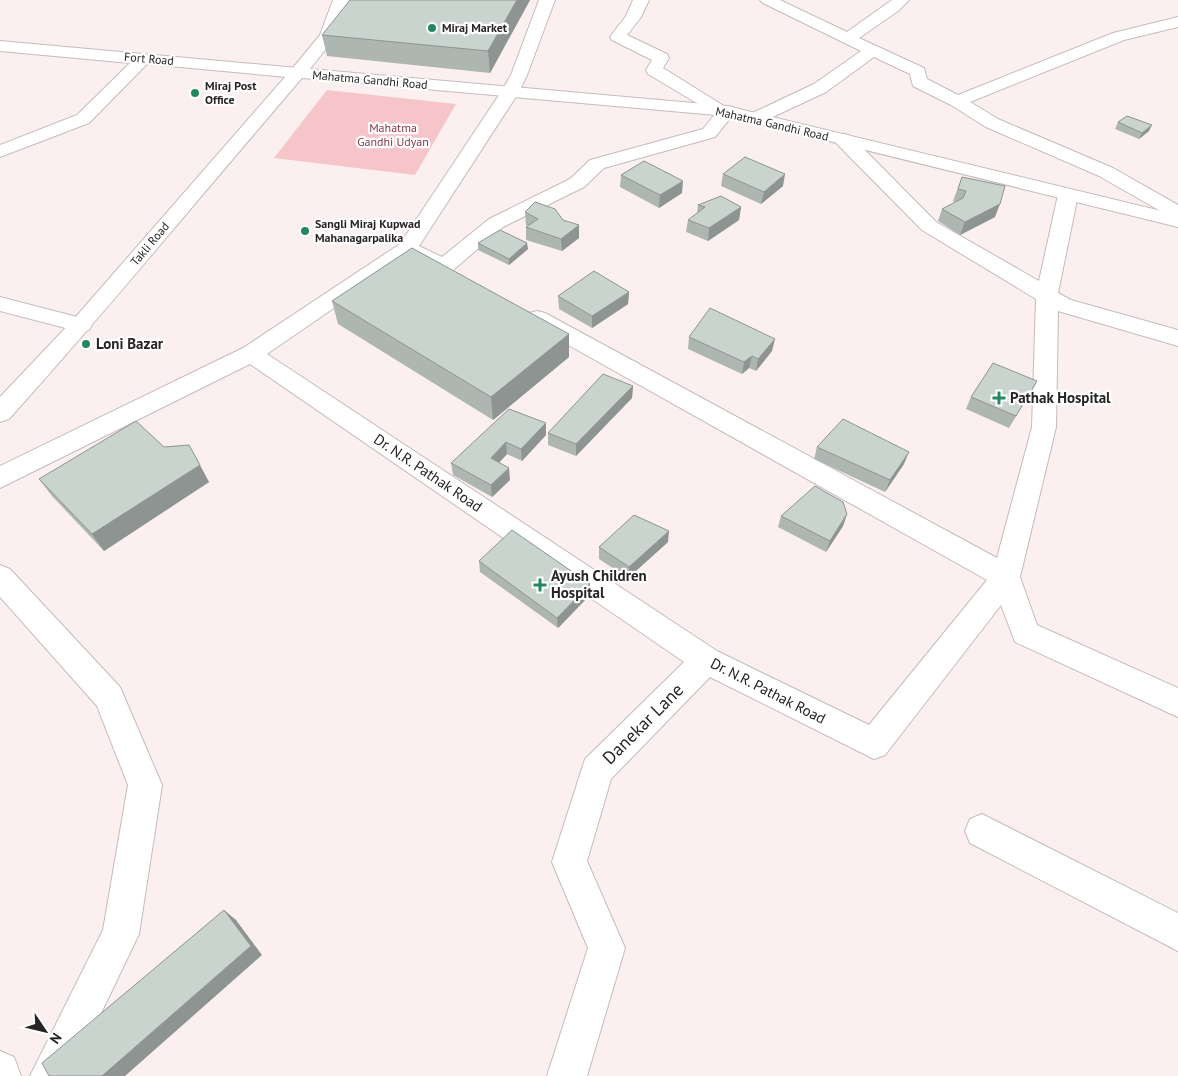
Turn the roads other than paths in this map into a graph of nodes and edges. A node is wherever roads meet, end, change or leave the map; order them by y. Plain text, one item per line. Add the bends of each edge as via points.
1 (341, 0) edge
2 (547, 0) edge
3 (641, 0) edge
4 (768, 0) edge
5 (901, 0) edge
6 (1178, 22) edge
7 (848, 38) junction
8 (0, 46) edge
9 (872, 51) junction
10 (143, 59) junction
11 (298, 74) junction
12 (510, 92) junction
13 (957, 101) junction
14 (722, 111) junction
15 (754, 119) junction
16 (844, 140) junction
17 (0, 151) edge
18 (1068, 195) junction
19 (1178, 213) edge
20 (1178, 221) edge
21 (407, 248) junction
22 (1047, 295) junction
23 (0, 304) edge
24 (521, 310) edge
25 (81, 325) junction
26 (1178, 338) edge
27 (251, 354) junction
28 (0, 413) edge
29 (0, 478) edge
30 (1006, 576) junction
31 (0, 577) edge
32 (706, 660) junction
33 (1178, 703) edge
34 (982, 831) dead end
35 (1178, 933) edge
36 (0, 1071) edge
37 (1, 1076) edge
38 (50, 1076) edge
39 (567, 1076) edge

1 - 11 street, Takli Road via 328,36
2 - 12 street
3 - 14 street via 618,38 661,58 654,70
4 - 7 street
5 - 7 street
6 - 13 street via 1119,36
7 - 9 street
8 - 10 street, Fort Road
9 - 13 street via 918,72 919,82
9 - 15 street via 820,88
10 - 11 street, Fort Road
10 - 17 street via 83,119
11 - 12 street, Mahatma Gandhi Road
11 - 25 street, Takli Road
12 - 14 street, Mahatma Gandhi Road
12 - 21 street
13 - 19 street via 992,123 1106,172
14 - 15 street, Mahatma Gandhi Road
14 - 21 street via 709,133 597,164 577,183 496,223 451,271
15 - 16 street, Mahatma Gandhi Road
16 - 18 street, Mahatma Gandhi Road
16 - 22 street via 929,226
18 - 20 street, Mahatma Gandhi Road
18 - 22 street, Dr. N.R. Pathak Road
21 - 27 street
22 - 26 street via 1063,305
22 - 30 street, Dr. N.R. Pathak Road via 1044,427
23 - 25 street
24 - 30 street
25 - 28 street, Takli Road
27 - 29 street
27 - 32 street, Dr. N.R. Pathak Road
30 - 32 street, Dr. N.R. Pathak Road via 874,744
30 - 33 street via 1025,632
31 - 38 street via 109,698 145,785 121,934
32 - 39 street, Danekar Lane via 597,770 568,862 607,948
34 - 35 street
36 - 37 street

